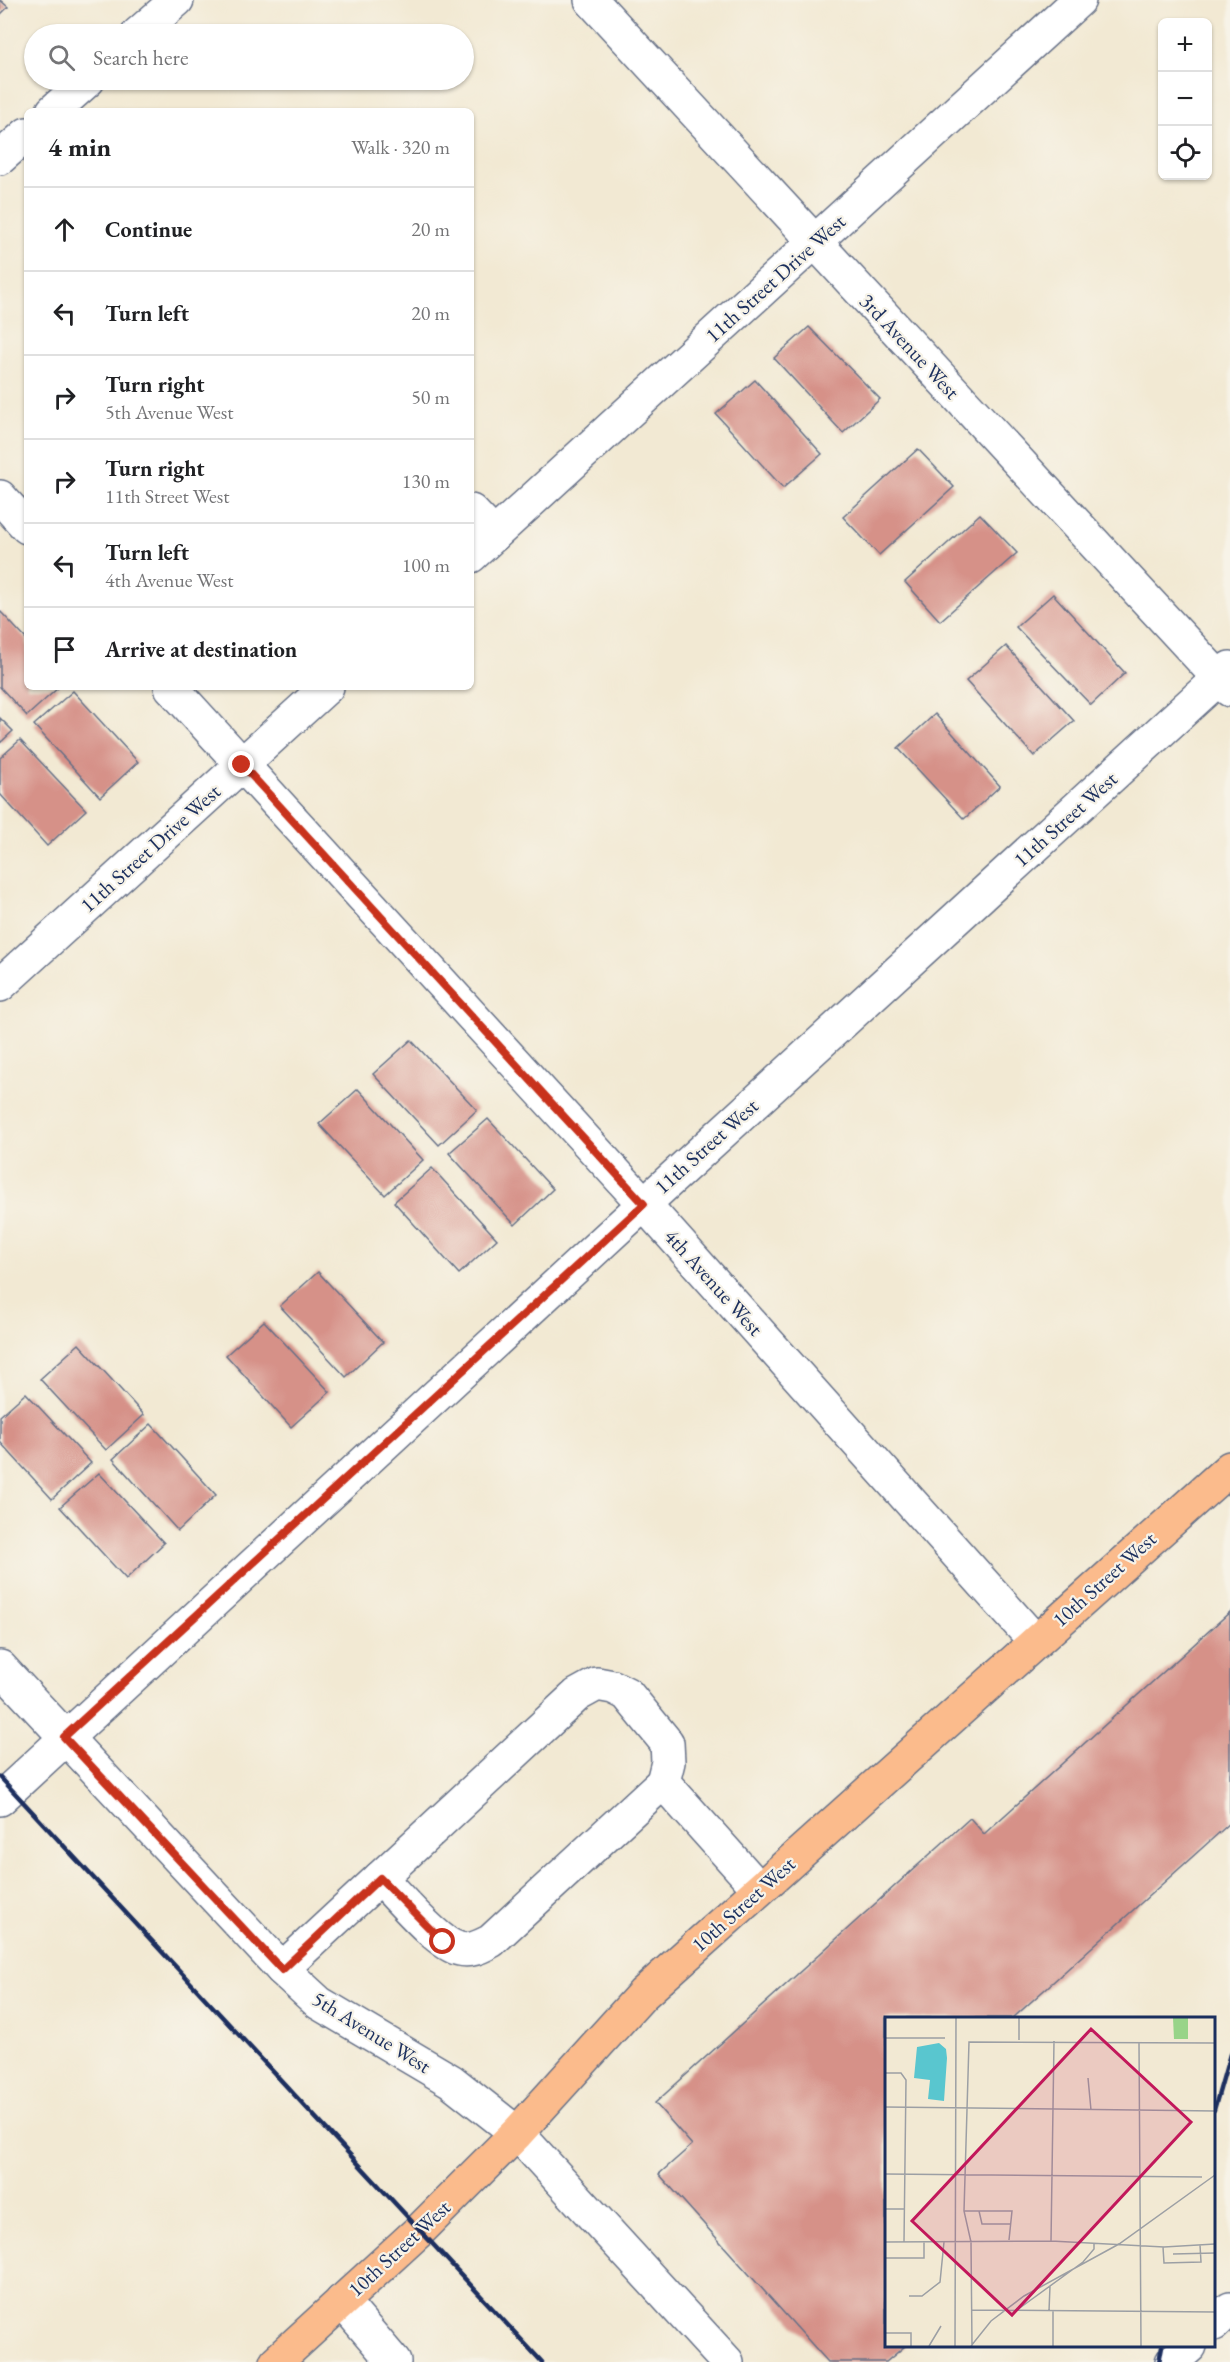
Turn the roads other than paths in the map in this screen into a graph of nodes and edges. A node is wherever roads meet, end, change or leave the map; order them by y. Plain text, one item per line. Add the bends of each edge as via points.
1 (177, 0) edge
2 (591, 0) edge
3 (1079, 0) edge
4 (149, 24) edge
5 (77, 90) edge
6 (56, 108) edge
7 (24, 137) edge
8 (0, 158) edge
9 (814, 243) junction
10 (0, 497) edge
11 (474, 520) edge
12 (24, 524) edge
13 (483, 546) edge
14 (1226, 678) edge
15 (174, 690) edge
16 (324, 690) edge
17 (242, 765) junction
18 (0, 985) edge
19 (644, 1204) junction
20 (1230, 1468) edge
21 (1035, 1641) junction
22 (0, 1667) edge
23 (64, 1737) junction
24 (663, 1782) junction
25 (0, 1799) edge
26 (380, 1878) junction
27 (759, 1889) junction
28 (282, 1970) junction
29 (517, 2133) junction
30 (342, 2301) junction
31 (1230, 2309) edge
32 (1215, 2323) edge
33 (1189, 2347) edge
34 (276, 2362) edge
35 (394, 2362) edge
36 (727, 2362) edge
37 (1172, 2362) edge

1 - 4 street
2 - 9 street, 3rd Avenue West
3 - 9 street, 11th Street Drive West
5 - 6 street
7 - 8 street
9 - 13 street, 11th Street Drive West
9 - 14 street, 3rd Avenue West
10 - 12 street
11 - 13 street
14 - 19 street, 11th Street West
15 - 17 street, 4th Avenue West
16 - 17 street, 11th Street Drive West
17 - 18 street, 11th Street Drive West
17 - 19 street, 4th Avenue West
19 - 21 street, 4th Avenue West
19 - 23 street, 11th Street West
20 - 21 main road, 10th Street West
21 - 27 main road, 10th Street West
22 - 23 street, 5th Avenue West
23 - 25 street, 11th Street West
23 - 28 street, 5th Avenue West
24 - 26 street via 490,1941 475,1949 460,1949 443,1942
24 - 26 street via 667,1743 627,1694 597,1684 577,1695
24 - 27 street
26 - 28 street
27 - 29 main road, 10th Street West via 643,1994
28 - 29 street, 5th Avenue West via 319,2003 451,2081
29 - 30 main road, 10th Street West
29 - 36 street, 5th Avenue West
30 - 34 main road, 10th Street West
30 - 35 street
31 - 32 street
33 - 37 street

